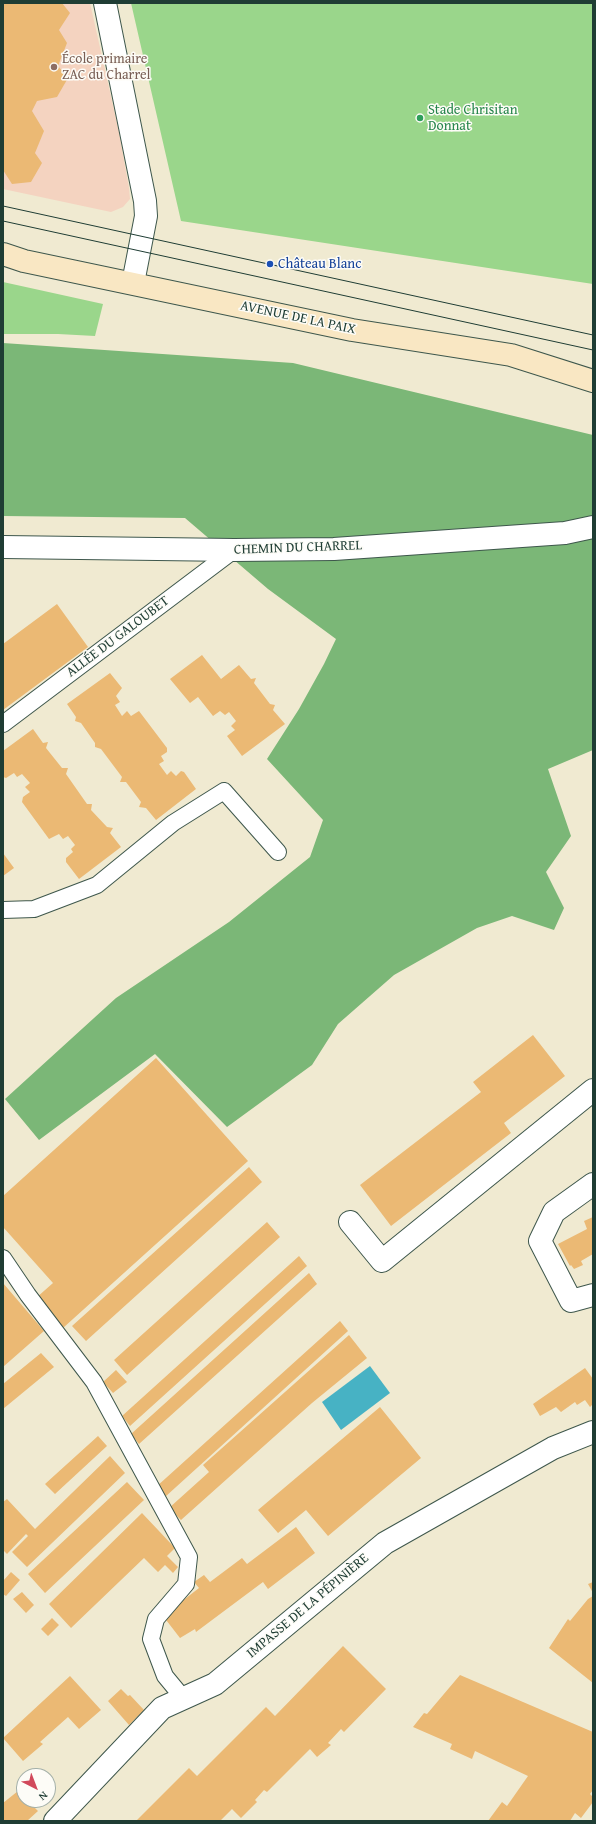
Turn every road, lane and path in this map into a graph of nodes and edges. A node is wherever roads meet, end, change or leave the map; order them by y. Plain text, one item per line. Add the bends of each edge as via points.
1 (105, 3) edge
2 (3, 254) edge
3 (133, 283) junction
4 (593, 381) edge
5 (593, 527) edge
6 (3, 547) edge
7 (234, 550) junction
8 (3, 724) edge
9 (278, 852) dead end
10 (3, 910) edge
11 (593, 1090) edge
12 (593, 1184) edge
13 (350, 1222) dead end
14 (3, 1258) edge
15 (593, 1295) edge
16 (593, 1432) edge
17 (184, 1699) junction
18 (54, 1821) edge

1 - 3 street via 146,216
2 - 3 street, AVENUE DE LA PAIX via 24,261
3 - 4 street, AVENUE DE LA PAIX via 352,330 511,356
5 - 7 street, CHEMIN DU CHARREL via 565,533 334,549
6 - 7 street, CHEMIN DU CHARREL
7 - 8 lane, ALLÉE DU GALOUBET
9 - 10 lane via 224,791 173,823 97,885 34,909
11 - 13 street via 382,1261
12 - 15 street via 554,1212 540,1241 571,1301
14 - 17 lane via 94,1382 189,1557 186,1584 156,1619 151,1639 165,1676
16 - 17 street, IMPASSE DE LA PÉPINIÈRE via 553,1448 385,1543 215,1684
17 - 18 street, IMPASSE DE LA PÉPINIÈRE via 162,1708

